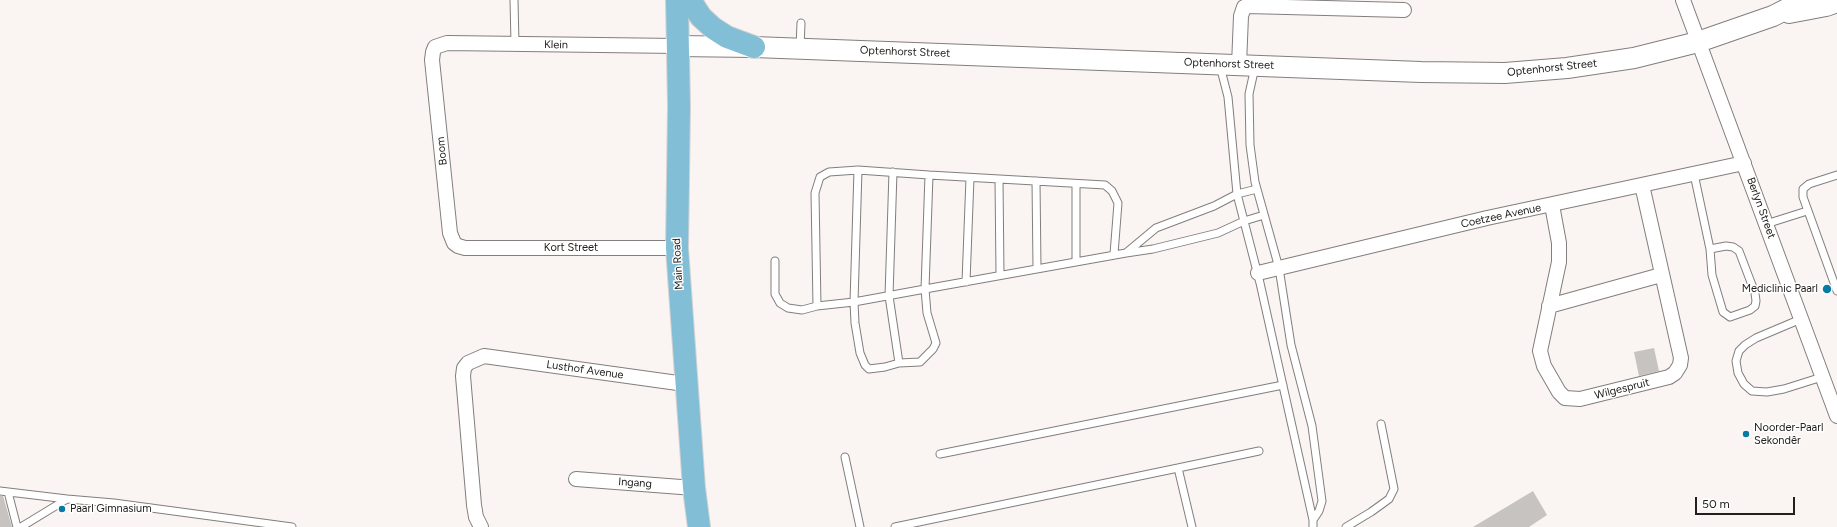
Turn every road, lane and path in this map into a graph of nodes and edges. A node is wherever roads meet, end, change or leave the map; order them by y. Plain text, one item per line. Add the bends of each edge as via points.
1 (514, 0) edge
2 (677, 0) edge
3 (690, 0) edge
4 (1683, 0) edge
5 (1804, 0) edge
6 (1837, 2) edge
7 (1404, 10) dead end
8 (1773, 16) junction
9 (801, 23) dead end
10 (1698, 42) junction
11 (515, 44) junction
12 (677, 46) junction
13 (436, 47) joint
14 (754, 47) junction
15 (800, 49) junction
16 (1220, 64) junction
17 (1247, 65) junction
18 (1744, 163) junction
19 (858, 170) junction
20 (893, 172) junction
21 (1694, 174) junction
22 (929, 175) junction
23 (1837, 175) edge
24 (970, 178) junction
25 (999, 179) junction
26 (1036, 181) junction
27 (1076, 184) junction
28 (1642, 185) junction
29 (1257, 189) junction
30 (1237, 194) junction
31 (1552, 205) junction
32 (1807, 211) junction
33 (1264, 215) junction
34 (1244, 221) junction
35 (1766, 224) junction
36 (465, 248) joint
37 (677, 248) junction
38 (1710, 249) junction
39 (1126, 253) junction
40 (1114, 254) junction
41 (775, 261) dead end
42 (1076, 261) junction
43 (1037, 268) junction
44 (1279, 268) junction
45 (1258, 273) junction
46 (1000, 275) junction
47 (1661, 275) junction
48 (966, 282) junction
49 (925, 289) junction
50 (1837, 291) edge
51 (888, 296) junction
52 (854, 302) junction
53 (818, 306) junction
54 (1549, 306) junction
55 (1801, 319) junction
56 (899, 363) junction
57 (1822, 377) junction
58 (686, 384) junction
59 (1283, 384) junction
60 (1836, 407) edge
61 (1381, 424) dead end
62 (1259, 451) dead end
63 (940, 454) dead end
64 (845, 457) dead end
65 (1178, 468) junction
66 (576, 479) dead end
67 (694, 488) junction
68 (4, 492) edge
69 (67, 499) junction
70 (1313, 523) edge
71 (16, 527) edge
72 (21, 527) edge
73 (292, 527) edge
74 (481, 527) edge
75 (699, 527) edge
76 (860, 527) edge
77 (895, 527) edge
78 (1192, 527) edge
79 (1346, 527) edge

1 - 11 lane
2 - 12 main road, Main Road
3 - 14 main road via 701,17 713,28 727,37
4 - 10 street, Berlyn Street
5 - 8 main road, Optenhorst Street
6 - 8 main road, Optenhorst Street
7 - 17 street via 1244,7 1241,16
8 - 10 main road, Optenhorst Street
9 - 15 lane
10 - 17 main road, Optenhorst Street via 1634,58 1567,68 1504,73
10 - 18 street, Berlyn Street
11 - 12 street, Klein
11 - 13 street, Klein via 447,43
12 - 14 main road, Optenhorst Street
12 - 37 main road, Main Road
13 - 36 street, Boom via 432,60 450,233 454,243
14 - 15 main road, Optenhorst Street
15 - 16 main road, Optenhorst Street
16 - 17 main road, Optenhorst Street
16 - 30 lane via 1228,97
17 - 29 lane via 1248,125
18 - 21 street, Coetzee Avenue
18 - 35 street, Berlyn Street
19 - 20 lane
19 - 52 lane
19 - 53 lane via 829,172 820,177 815,193
20 - 22 lane
20 - 51 lane
21 - 28 street, Coetzee Avenue
21 - 38 lane
22 - 24 lane
22 - 49 lane
23 - 32 lane via 1809,184 1804,189 1802,198
24 - 25 lane
24 - 48 lane
25 - 26 lane
25 - 46 lane
26 - 27 lane
26 - 43 lane
27 - 40 lane via 1105,185 1112,191 1118,203
27 - 42 lane
28 - 31 street, Coetzee Avenue
28 - 47 street, Wilgespruit
29 - 30 lane
29 - 33 lane
30 - 34 lane
30 - 39 lane via 1214,206 1156,228
31 - 44 street, Coetzee Avenue
31 - 54 street, Wilgespruit via 1559,262
32 - 35 lane
32 - 50 lane
33 - 34 lane
33 - 44 lane
34 - 39 lane via 1218,233
34 - 45 lane
35 - 55 street, Berlyn Street
36 - 37 street, Kort Street
37 - 58 main road, Main Road
38 - 38 lane via 1726,246 1739,251 1755,293 1755,306 1750,310 1730,317 1723,312 1712,275
39 - 40 lane
40 - 42 lane
41 - 53 lane via 775,294 780,303 788,308 802,310
42 - 43 lane
43 - 46 lane
44 - 45 street, Coetzee Avenue
44 - 70 lane via 1291,346 1312,426 1317,459 1322,501
45 - 59 lane
46 - 48 lane
47 - 54 street
47 - 54 street, Wilgespruit via 1680,358 1678,369 1669,377 1580,398 1565,398 1544,366 1540,351
48 - 49 lane
49 - 51 lane
49 - 56 lane via 927,313 936,343 920,362
51 - 52 lane
51 - 56 lane
52 - 53 lane
52 - 56 lane via 856,335 865,365 869,369
55 - 57 street, Berlyn Street
55 - 57 lane via 1745,345 1739,351 1736,361 1738,373 1744,384 1752,390 1768,392
57 - 60 street, Berlyn Street
58 - 67 main road, Main Road
58 - 74 street, Lusthof Avenue via 484,356 468,363 463,376 474,505
59 - 63 lane
59 - 70 lane
61 - 79 lane via 1394,489 1389,500
62 - 65 lane
64 - 76 lane
65 - 77 lane
65 - 78 lane
66 - 67 street, Ingang
67 - 75 main road, Main Road
68 - 69 lane
68 - 71 lane
69 - 72 lane
69 - 73 lane

